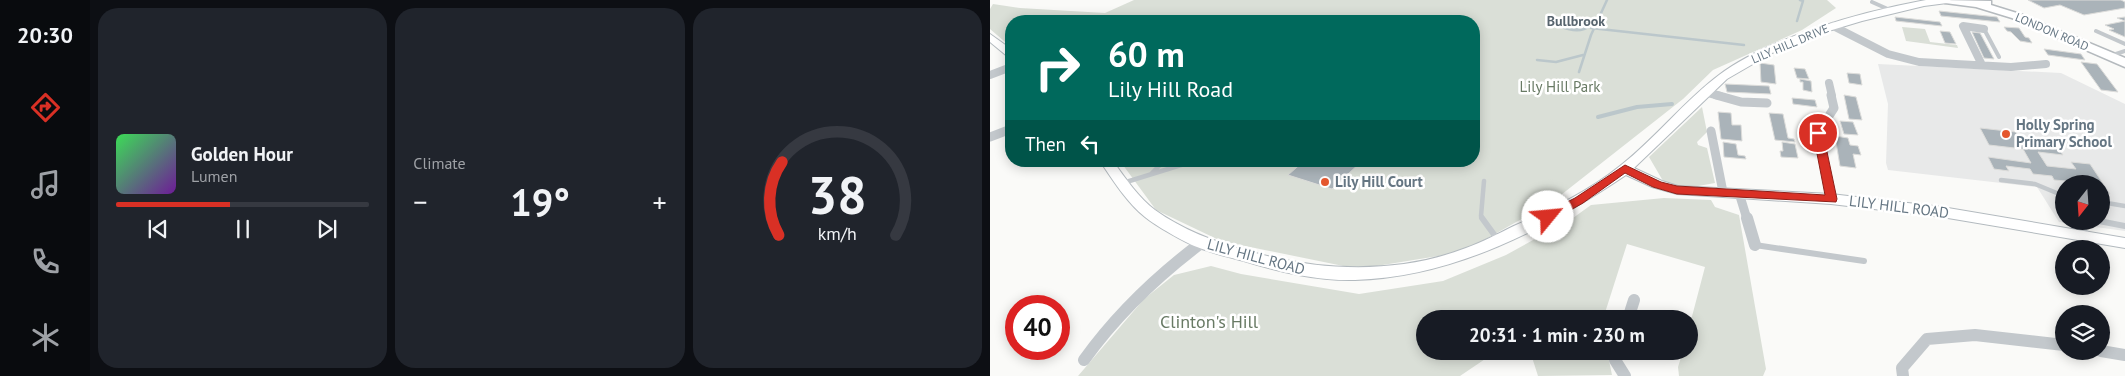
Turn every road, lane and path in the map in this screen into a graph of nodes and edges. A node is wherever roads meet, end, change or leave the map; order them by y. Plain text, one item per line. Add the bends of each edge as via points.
1 (1877, 0) edge
2 (1916, 0) edge
3 (1946, 0) edge
4 (1996, 0) edge
5 (2002, 0) edge
6 (1978, 4) junction
7 (1903, 7) junction
8 (1890, 10) junction
9 (1833, 26) junction
10 (1984, 28) joint
11 (2096, 31) dead end
12 (991, 39) edge
13 (2125, 44) edge
14 (1005, 50) edge
15 (2122, 54) edge
16 (1999, 57) dead end
17 (2125, 63) edge
18 (2046, 64) dead end
19 (1982, 65) junction
20 (1005, 69) edge
21 (990, 75) edge
22 (1829, 83) dead end
23 (1704, 92) junction
24 (1766, 103) dead end
25 (1005, 131) edge
26 (1711, 131) dead end
27 (990, 137) edge
28 (1110, 167) edge
29 (1158, 167) edge
30 (1175, 167) edge
31 (1625, 169) junction
32 (1152, 174) junction
33 (2001, 180) dead end
34 (1484, 181) dead end
35 (1122, 184) junction
36 (1723, 192) junction
37 (2055, 192) edge
38 (1739, 193) junction
39 (1832, 199) junction
40 (2110, 204) edge
41 (2125, 206) edge
42 (2110, 223) edge
43 (2125, 226) edge
44 (2084, 230) edge
45 (2087, 236) junction
46 (1498, 240) junction
47 (1201, 243) junction
48 (2125, 243) edge
49 (1755, 245) joint
50 (1864, 261) dead end
51 (1634, 300) dead end
52 (1631, 310) edge
53 (2055, 344) edge
54 (2110, 353) edge
55 (2125, 356) edge
56 (1084, 360) dead end
57 (1615, 360) edge
58 (1625, 376) edge
59 (1903, 376) edge

1 - 8 lane via 1872,2
2 - 7 street, LILY HILL DRIVE
3 - 6 main road, LONDON ROAD
3 - 7 street, LILY HILL DRIVE
4 - 6 main road
5 - 15 main road, LONDON ROAD via 2028,15
6 - 17 main road, LONDON ROAD via 2016,16
7 - 8 street, LILY HILL DRIVE
8 - 9 street, LILY HILL DRIVE
9 - 19 street via 1888,54 1919,62
9 - 23 street, LILY HILL DRIVE via 1768,51 1734,69
10 - 16 lane
10 - 19 street via 1963,26
11 - 13 lane
12 - 14 street
18 - 19 street
20 - 21 street
22 - 39 street via 1834,108 1818,133
23 - 24 street via 1741,102
23 - 31 street, LILY HILL DRIVE via 1681,118
25 - 27 street
26 - 36 street
28 - 35 street, LILY HILL ROAD
29 - 32 lane
30 - 32 lane
31 - 36 street, LILY HILL ROAD via 1670,188
31 - 46 street, LILY HILL ROAD via 1579,200
32 - 35 lane
33 - 37 lane via 2035,184
34 - 46 lane via 1481,216
35 - 47 street, LILY HILL ROAD via 1149,213
36 - 38 street, LILY HILL ROAD
38 - 39 street, LILY HILL ROAD
38 - 49 street
39 - 45 street, LILY HILL ROAD via 1942,212
40 - 41 lane
42 - 43 lane
44 - 45 lane
45 - 48 street, LILY HILL ROAD
46 - 47 street, LILY HILL ROAD via 1469,253 1419,267 1355,274 1276,265
47 - 56 street via 1164,270 1117,316
49 - 50 lane
51 - 52 street
53 - 59 street via 1975,335 1927,339 1902,368
54 - 55 street
57 - 58 street

